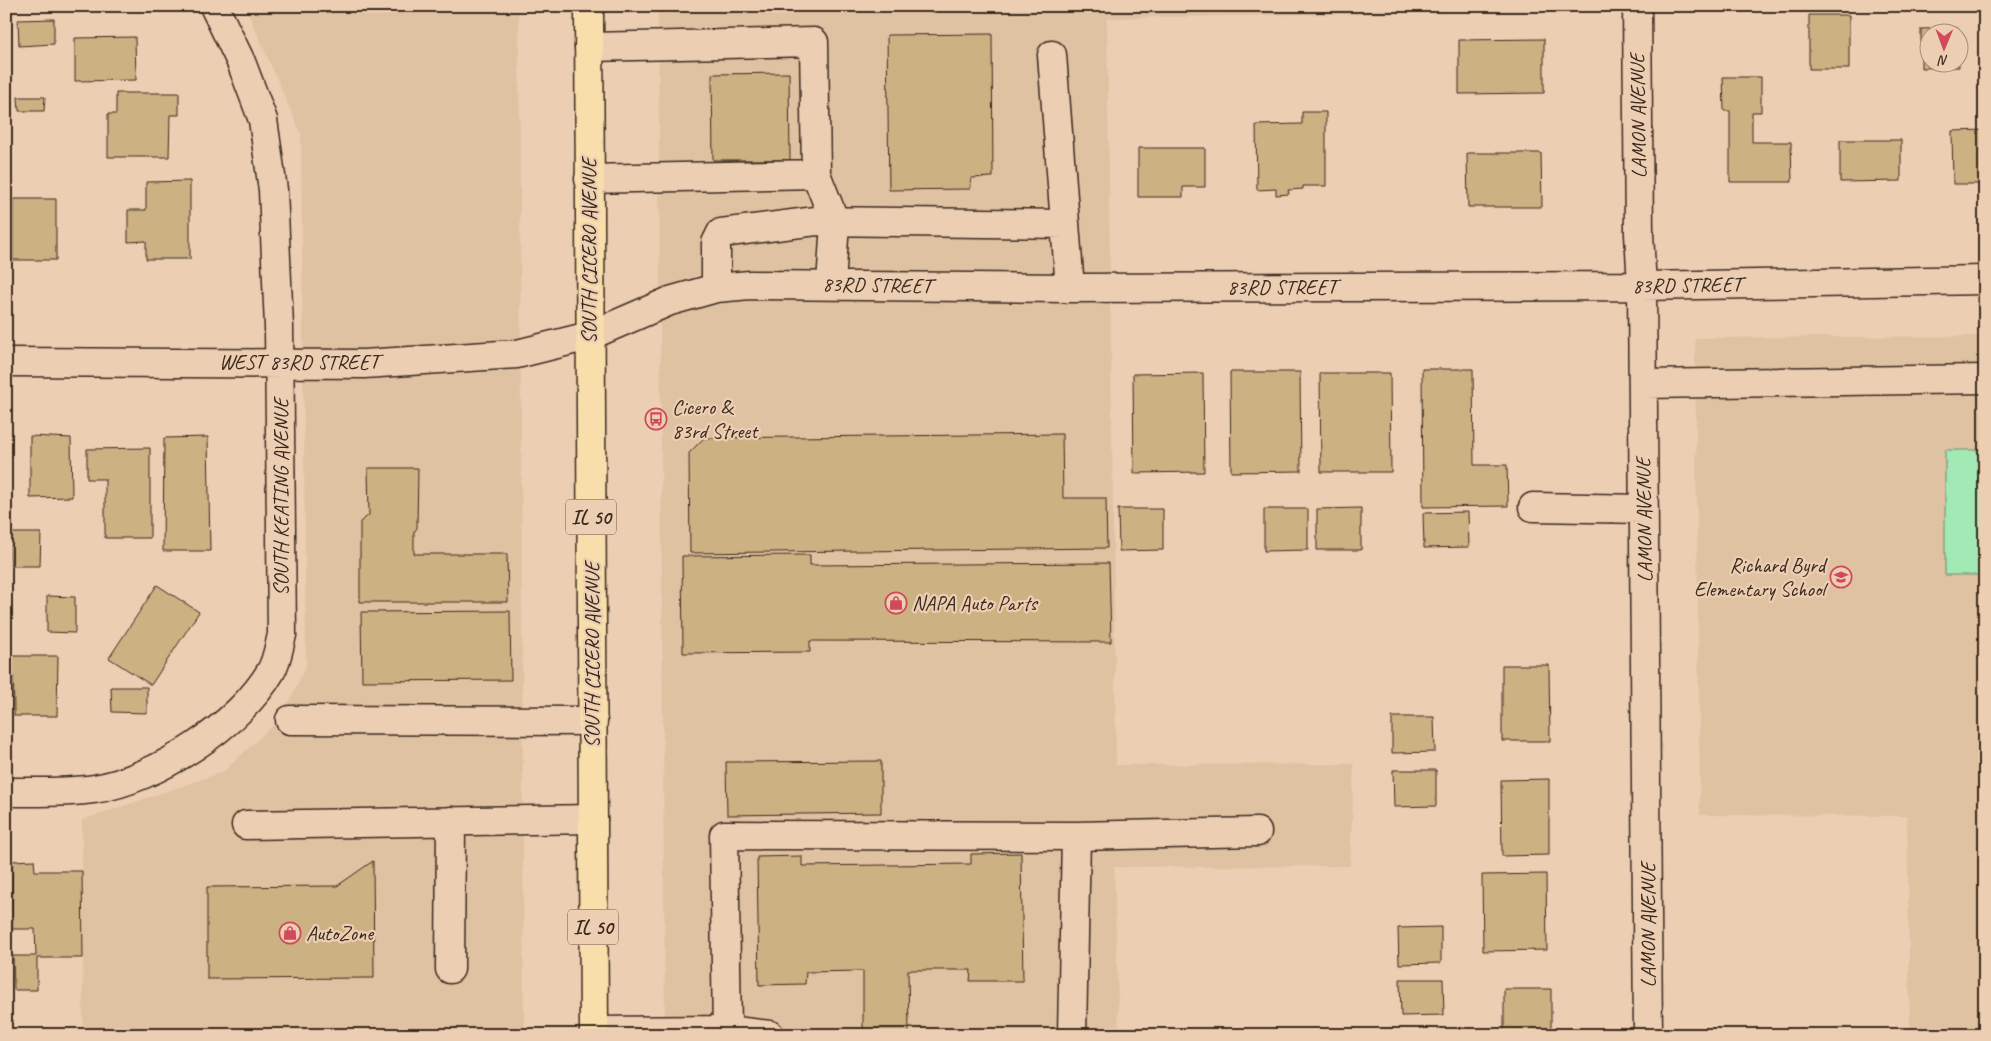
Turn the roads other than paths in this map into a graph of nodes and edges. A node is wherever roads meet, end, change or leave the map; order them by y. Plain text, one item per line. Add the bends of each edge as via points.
1 (214, 6) edge
2 (589, 6) edge
3 (1636, 6) edge
4 (589, 47) junction
5 (1052, 55) dead end
6 (816, 174) junction
7 (589, 179) junction
8 (835, 222) junction
9 (1065, 224) junction
10 (1985, 280) edge
11 (831, 284) junction
12 (1642, 286) junction
13 (716, 288) junction
14 (1070, 288) junction
15 (589, 336) junction
16 (6, 362) edge
17 (280, 363) junction
18 (1985, 379) edge
19 (1643, 384) junction
20 (1532, 507) dead end
21 (1644, 509) junction
22 (290, 720) dead end
23 (592, 721) junction
24 (6, 792) edge
25 (593, 819) junction
26 (451, 821) junction
27 (246, 825) dead end
28 (1257, 832) dead end
29 (1076, 836) junction
30 (450, 969) dead end
31 (727, 1030) junction
32 (594, 1033) edge
33 (770, 1035) edge
34 (1072, 1035) edge
35 (1648, 1035) edge

1 - 17 street, SOUTH KEATING AVENUE via 241,62 263,120 273,190
2 - 4 main road, SOUTH CICERO AVENUE / IL 50
3 - 12 street, LAMON AVENUE
4 - 6 street via 814,42
4 - 7 main road, SOUTH CICERO AVENUE / IL 50
5 - 9 street
6 - 7 street
6 - 8 street
7 - 15 main road, SOUTH CICERO AVENUE / IL 50
8 - 9 street
8 - 11 street
8 - 13 street via 816,221 721,233 716,243
9 - 14 street
10 - 12 street, 83RD STREET
11 - 13 street, 83RD STREET
11 - 14 street, 83RD STREET
12 - 14 street, 83RD STREET
12 - 19 street, LAMON AVENUE
13 - 15 street, 83RD STREET via 670,301
15 - 17 street, WEST 83RD STREET via 518,354 364,364
15 - 23 main road, SOUTH CICERO AVENUE / IL 50
16 - 17 street, WEST 83RD STREET
17 - 24 street, SOUTH KEATING AVENUE via 282,635 272,670 246,704 212,732 177,758 140,777 95,789
18 - 19 street
19 - 21 street, LAMON AVENUE
20 - 21 street
21 - 35 street, LAMON AVENUE
22 - 23 street
23 - 25 main road, SOUTH CICERO AVENUE / IL 50
25 - 26 street
25 - 32 main road, SOUTH CICERO AVENUE / IL 50
26 - 27 street
26 - 30 street
28 - 29 street
29 - 31 street via 724,835
29 - 34 street
31 - 32 street
31 - 33 street

